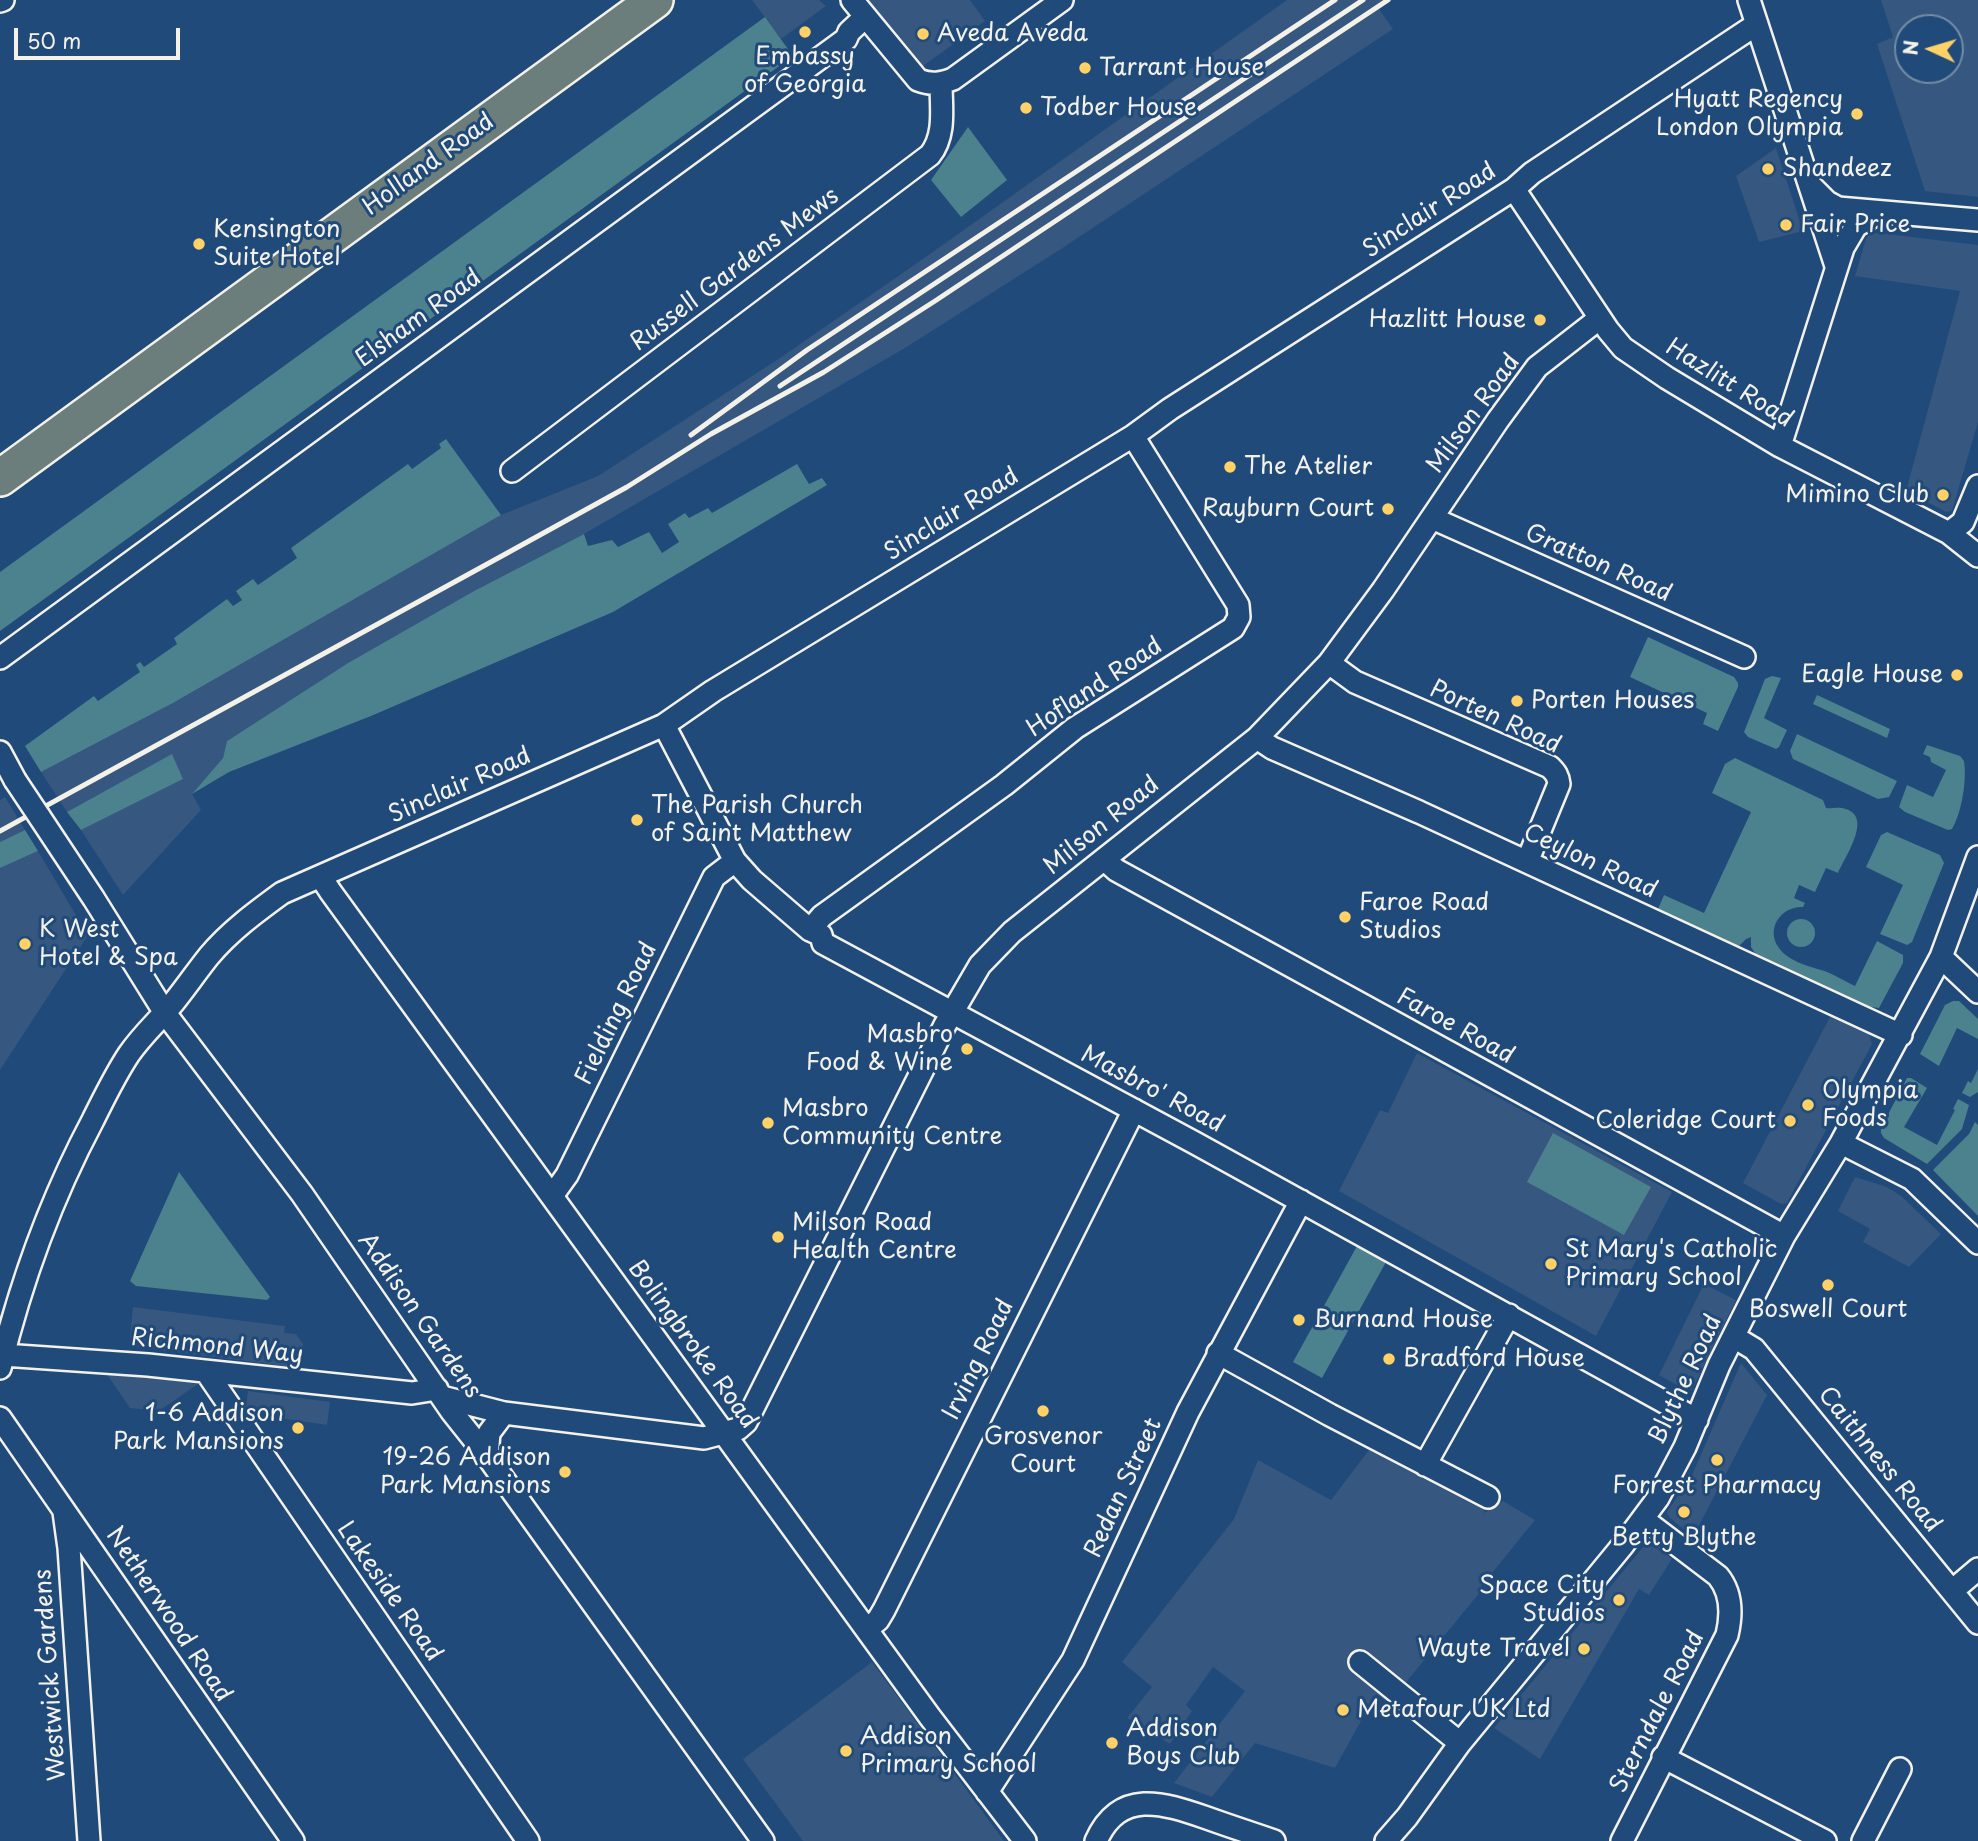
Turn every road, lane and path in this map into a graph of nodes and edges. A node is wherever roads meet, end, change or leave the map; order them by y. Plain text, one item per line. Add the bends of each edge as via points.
1 (655, 0) edge
2 (1062, 0) edge
3 (1749, 0) edge
4 (858, 8) edge
5 (1756, 24) junction
6 (941, 83) junction
7 (1811, 186) junction
8 (1514, 189) junction
9 (1880, 212) junction
10 (1978, 220) edge
11 (1836, 265) junction
12 (1600, 318) junction
13 (1133, 436) junction
14 (1780, 446) junction
15 (512, 471) dead end
16 (0, 478) edge
17 (1978, 486) edge
18 (1432, 518) junction
19 (1949, 533) junction
20 (1978, 556) edge
21 (1744, 657) dead end
22 (0, 658) edge
23 (1329, 663) junction
24 (664, 725) junction
25 (1257, 738) junction
26 (6, 769) edge
27 (1978, 857) edge
28 (1104, 859) junction
29 (736, 862) junction
30 (1527, 862) junction
31 (321, 877) junction
32 (810, 930) junction
33 (1941, 957) junction
34 (1978, 992) edge
35 (951, 1012) junction
36 (164, 1013) junction
37 (1900, 1035) junction
38 (1134, 1110) junction
39 (1841, 1143) junction
40 (552, 1196) junction
41 (1301, 1201) junction
42 (1784, 1236) junction
43 (1978, 1243) edge
44 (1509, 1315) junction
45 (1734, 1337) junction
46 (1218, 1353) junction
47 (2, 1362) edge
48 (206, 1373) junction
49 (440, 1393) junction
50 (504, 1413) junction
51 (0, 1418) edge
52 (1697, 1420) junction
53 (724, 1433) junction
54 (487, 1456) junction
55 (1425, 1465) junction
56 (1488, 1497) dead end
57 (63, 1505) junction
58 (1643, 1519) junction
59 (1978, 1569) edge
60 (1952, 1591) junction
61 (1978, 1623) edge
62 (867, 1629) junction
63 (1360, 1662) dead end
64 (1460, 1743) junction
65 (1663, 1757) junction
66 (1900, 1769) dead end
67 (987, 1792) junction
68 (89, 1841) edge
69 (293, 1841) edge
70 (528, 1841) edge
71 (763, 1841) edge
72 (1025, 1841) edge
73 (1096, 1841) edge
74 (1273, 1841) edge
75 (1386, 1841) edge
76 (1622, 1841) edge
77 (1825, 1841) edge
78 (1863, 1841) edge

1 - 16 highway, Holland Road
2 - 6 street
3 - 5 street
4 - 6 street via 918,80
4 - 22 street, Elsham Road via 846,39
5 - 7 street
5 - 8 street, Sinclair Road
6 - 15 street, Russell Gardens Mews via 942,133 930,155
7 - 9 street via 1838,208
7 - 11 street
8 - 12 street, Hazlitt Road
8 - 13 street, Sinclair Road
9 - 10 street
9 - 11 street via 1856,226
11 - 14 street
12 - 14 street, Hazlitt Road via 1631,354
12 - 18 street, Milson Road via 1537,368
13 - 24 street, Sinclair Road
13 - 32 street, Hofland Road via 1238,605 1237,623 1075,728 822,916
14 - 19 street, Hazlitt Road
17 - 19 street via 1963,522
18 - 21 street, Gratton Road
18 - 23 street, Milson Road
19 - 20 street, Hazlitt Road
23 - 25 street, Milson Road
23 - 30 street, Porten Road via 1355,682 1554,771 1559,784
24 - 29 street, Masbro' Road
24 - 31 street, Sinclair Road
25 - 28 street, Milson Road
25 - 30 street, Ceylon Road
26 - 36 street, Addison Gardens, bridge
27 - 33 street, Blythe Road
28 - 35 street, Milson Road via 988,955
28 - 42 street, Faroe Road via 1116,870
29 - 32 street, Masbro' Road
29 - 40 street, Fielding Road via 714,877 567,1175
30 - 37 street, Ceylon Road
31 - 36 street, Sinclair Road via 282,894 243,922
31 - 40 street, Bolingbroke Road
32 - 35 street, Masbro' Road via 821,935 823,943
33 - 34 street
33 - 37 street, Blythe Road
35 - 38 street, Masbro' Road
35 - 53 street, Milson Road via 752,1412 738,1429
36 - 47 street, Sinclair Road via 128,1055 67,1168 30,1261
36 - 49 street, Addison Gardens via 302,1194
37 - 39 street, Blythe Road
38 - 41 street, Masbro' Road
38 - 62 street, Irving Road via 884,1610
39 - 42 street, Blythe Road
39 - 43 street via 1912,1180
40 - 53 street, Bolingbroke Road
41 - 44 street, Masbro' Road
41 - 46 street, Redan Street
42 - 45 street, Blythe Road
44 - 52 street, Masbro' Road
44 - 55 street
45 - 52 street, Blythe Road
45 - 60 street, Caithness Road via 1754,1349
46 - 55 street
46 - 67 street, Redan Street via 1073,1660
47 - 48 street, Richmond Way via 115,1362
48 - 49 street, Richmond Way
48 - 70 street, Lakeside Road
49 - 50 street, Richmond Way
49 - 54 street, Addison Gardens
50 - 53 street, Richmond Way via 705,1438
50 - 54 street via 489,1433
51 - 57 street, Netherwood Road
52 - 58 street, Blythe Road
53 - 62 street, Bolingbroke Road
54 - 71 street, Addison Gardens
55 - 56 street
57 - 68 street, Westwick Gardens
57 - 69 street, Netherwood Road
58 - 64 street, Blythe Road
58 - 65 street, Sterndale Road via 1718,1576 1730,1609 1727,1635
59 - 60 street
60 - 61 street, Caithness Road
62 - 67 street, Bolingbroke Road
63 - 64 street
64 - 75 street, Blythe Road
65 - 76 street, Sterndale Road
65 - 77 street
66 - 78 street
67 - 72 street, Bolingbroke Road
73 - 74 street via 1116,1814 1150,1803

